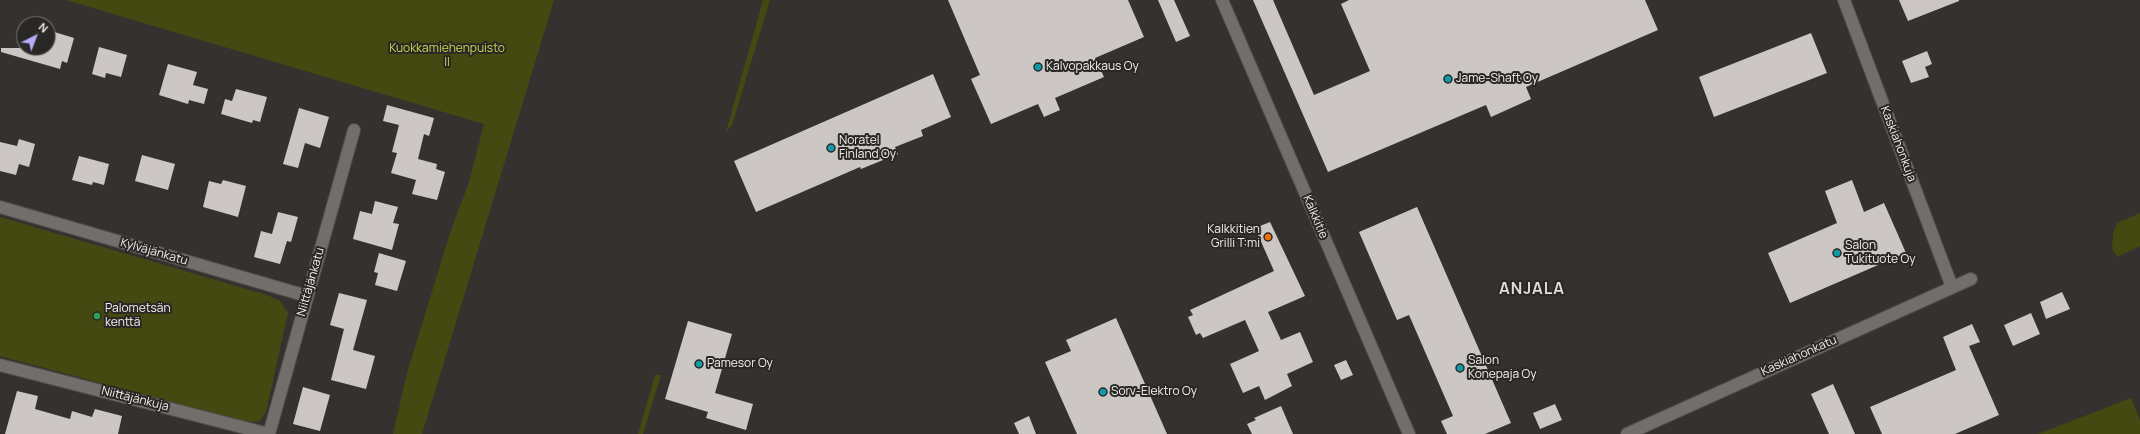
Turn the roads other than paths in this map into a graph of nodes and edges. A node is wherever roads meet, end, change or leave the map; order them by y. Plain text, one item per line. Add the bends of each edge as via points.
1 (1222, 0) edge
2 (1844, 0) edge
3 (354, 130) dead end
4 (0, 207) edge
5 (1971, 279) dead end
6 (1952, 287) junction
7 (307, 296) junction
8 (0, 365) edge
9 (269, 434) edge
10 (1409, 434) edge
11 (1627, 434) edge

1 - 10 street, Kalkkitie
2 - 6 street, Kaskiahonkuja
3 - 7 street, Niittäjänkatu
4 - 7 street, Kylväjänkatu
5 - 6 street, Kaskiahonkatu
6 - 11 street, Kaskiahonkatu
7 - 9 street, Niittäjänkatu
8 - 9 street, Niittäjänkuja

